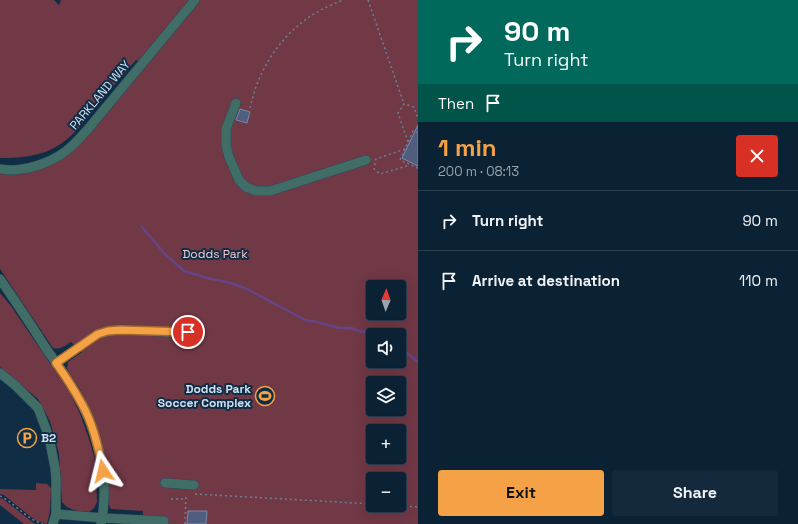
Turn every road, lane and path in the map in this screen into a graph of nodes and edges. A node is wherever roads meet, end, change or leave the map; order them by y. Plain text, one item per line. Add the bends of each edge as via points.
1 (195, 0) edge
2 (343, 0) edge
3 (368, 0) edge
4 (236, 102) dead end
5 (404, 104) junction
6 (250, 108) dead end
7 (418, 119) edge
8 (418, 133) edge
9 (408, 142) junction
10 (404, 149) junction
11 (366, 160) dead end
12 (410, 164) junction
13 (418, 168) edge
14 (0, 169) edge
15 (0, 279) edge
16 (199, 333) dead end
17 (56, 363) junction
18 (0, 374) edge
19 (165, 483) dead end
20 (194, 489) joint
21 (184, 490) dead end
22 (0, 496) edge
23 (171, 499) dead end
24 (186, 499) junction
25 (366, 503) edge
26 (406, 506) edge
27 (418, 507) edge
28 (56, 514) junction
29 (164, 520) dead end
30 (102, 521) edge
31 (43, 524) edge
32 (53, 524) edge
33 (185, 524) edge

1 - 14 street, PARKLAND WAY via 88,129 64,153 38,166
2 - 6 path via 313,14 278,46 262,73
3 - 5 path
4 - 11 street via 226,129 226,145 239,180 246,187 256,191 270,191
5 - 7 path via 414,107
5 - 9 path via 398,113
8 - 9 path via 413,131
9 - 10 path
10 - 12 path via 400,160
10 - 12 path via 376,159 374,169 380,174
12 - 13 path
15 - 17 street
16 - 17 street via 108,331 98,334
17 - 30 street via 83,406 101,456 104,495
18 - 28 street via 38,408 49,437 55,468
19 - 20 street
20 - 25 path
21 - 24 path
22 - 31 path via 31,520
23 - 24 path
24 - 33 path
26 - 27 path
28 - 30 street
28 - 32 street
29 - 30 street

